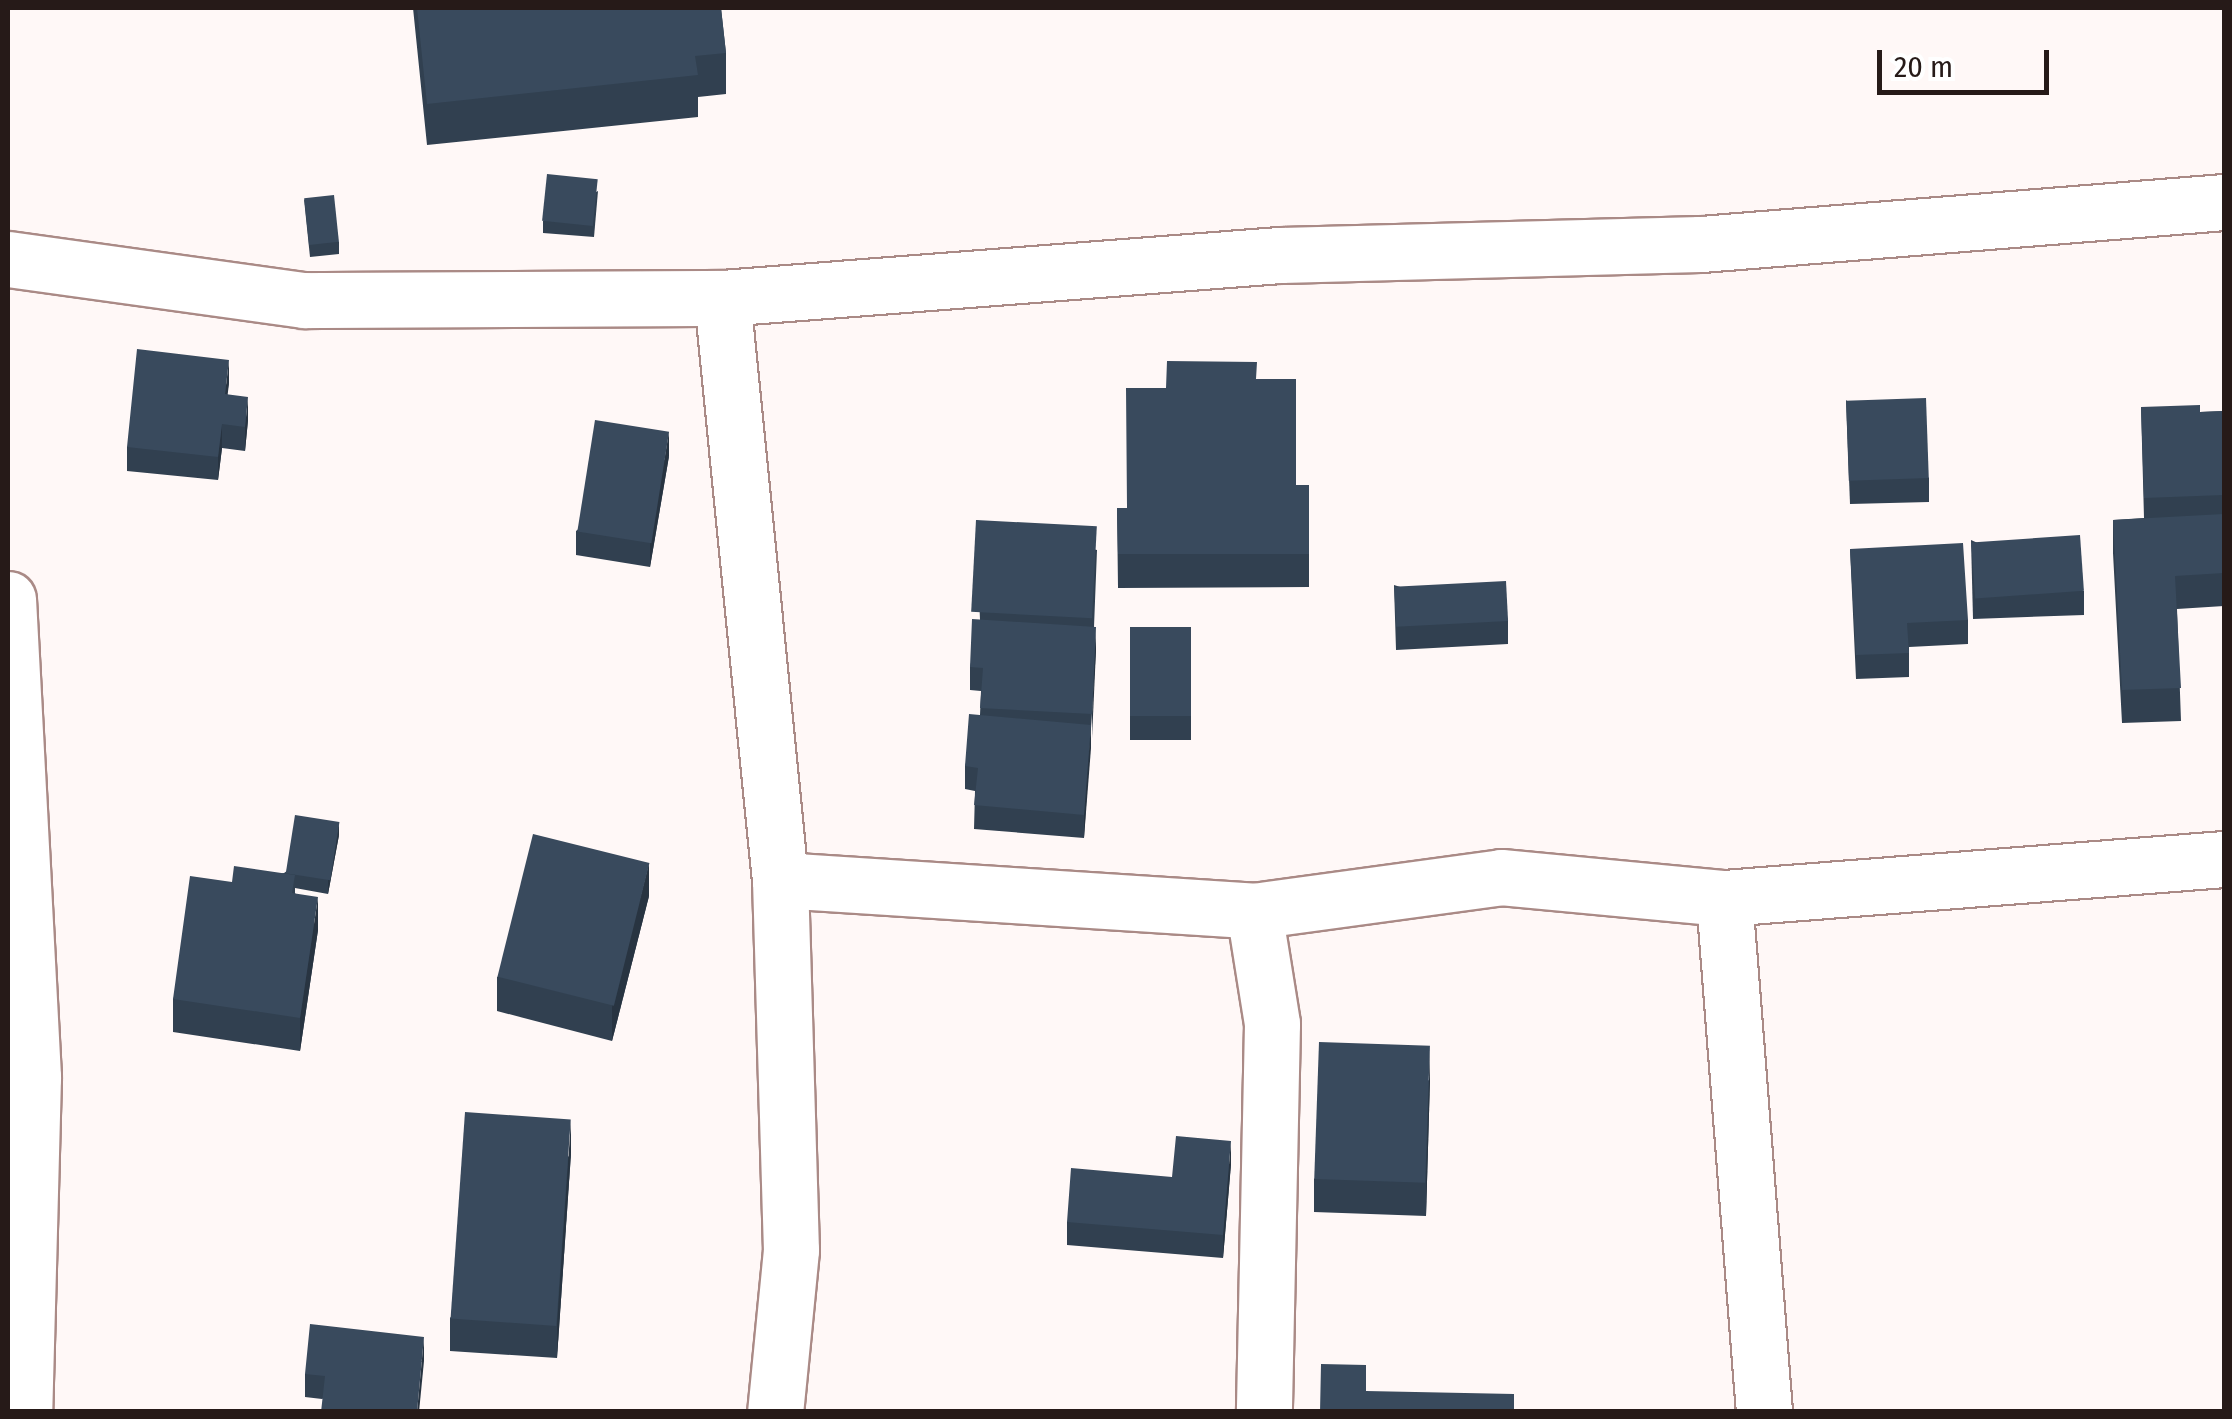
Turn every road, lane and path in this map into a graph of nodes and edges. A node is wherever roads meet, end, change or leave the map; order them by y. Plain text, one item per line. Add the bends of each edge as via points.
1 (2224, 202) edge
2 (8, 259) edge
3 (722, 298) junction
4 (8, 599) edge
5 (15, 835) edge
6 (2224, 859) edge
7 (780, 880) junction
8 (1724, 898) junction
9 (1254, 911) junction
10 (24, 1412) edge
11 (776, 1412) edge
12 (1264, 1412) edge
13 (1764, 1412) edge

1 - 3 street via 1701,244 1280,254
2 - 3 street via 304,300
3 - 7 street
4 - 5 street
5 - 10 street via 33,1077
6 - 8 street
7 - 9 street
7 - 11 street via 791,1250
8 - 9 street via 1501,877
8 - 13 street
9 - 12 street via 1272,1024

